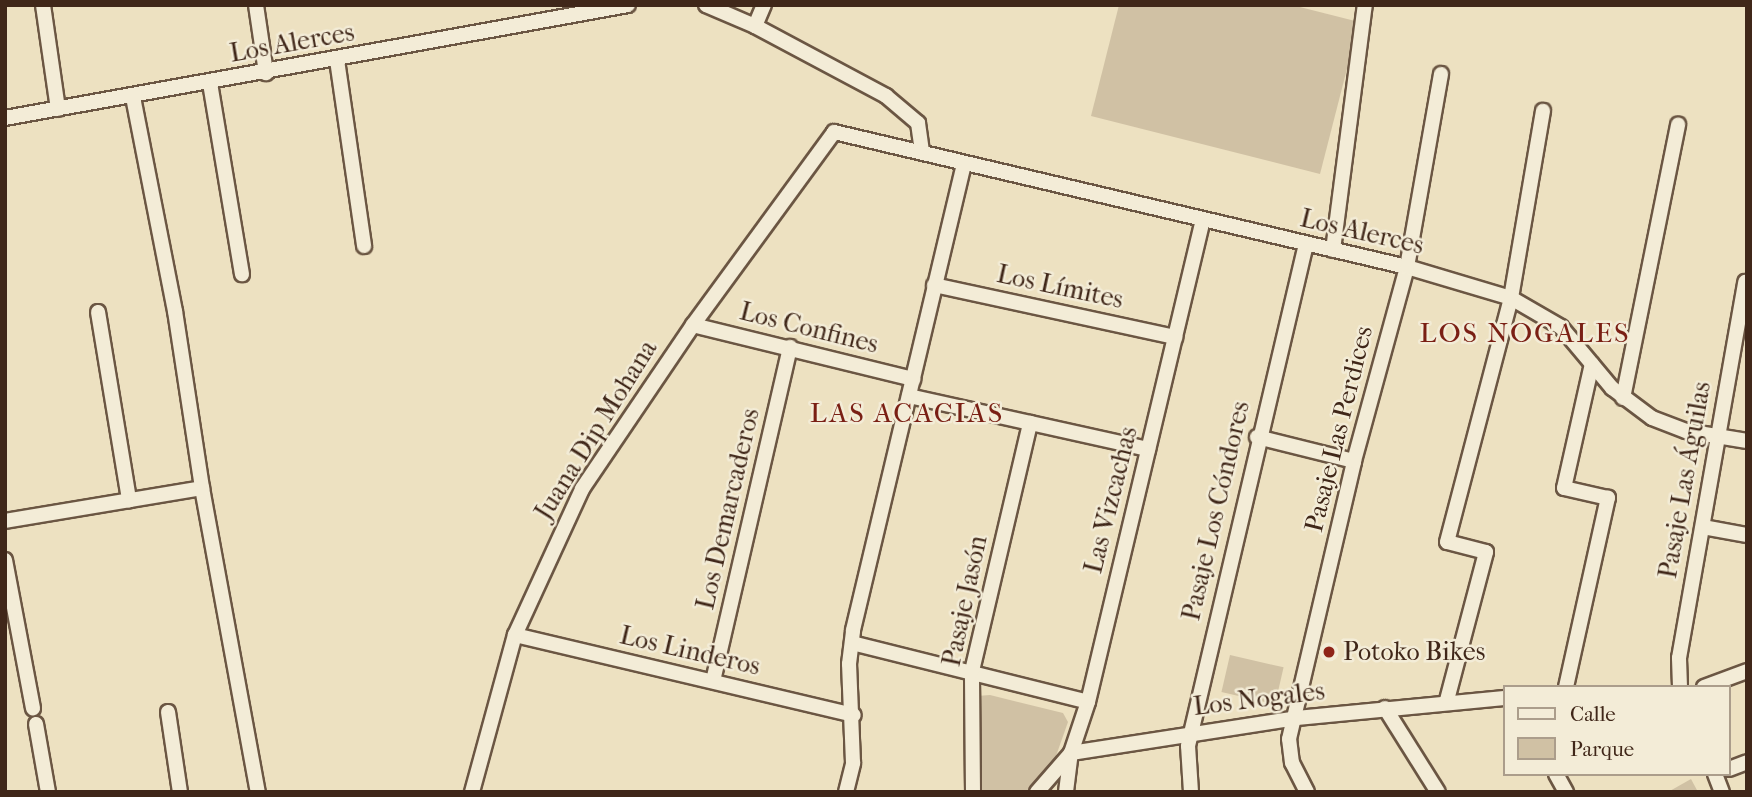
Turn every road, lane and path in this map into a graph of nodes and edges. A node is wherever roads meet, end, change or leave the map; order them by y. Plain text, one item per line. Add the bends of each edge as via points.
1 (43, 5) edge
2 (256, 5) edge
3 (628, 5) edge
4 (706, 5) edge
5 (764, 5) edge
6 (1364, 5) edge
7 (755, 26) junction
8 (337, 60) junction
9 (267, 73) junction
10 (1441, 74) dead end
11 (210, 83) junction
12 (133, 97) junction
13 (58, 109) junction
14 (1543, 111) dead end
15 (5, 118) edge
16 (1678, 124) dead end
17 (834, 132) joint
18 (922, 153) junction
19 (964, 164) junction
20 (1203, 220) junction
21 (1306, 244) junction
22 (364, 246) dead end
23 (1334, 250) junction
24 (1407, 267) junction
25 (242, 274) dead end
26 (1745, 282) dead end
27 (934, 285) junction
28 (1511, 298) junction
29 (97, 312) dead end
30 (693, 325) junction
31 (1741, 336) edge
32 (1175, 337) junction
33 (790, 347) junction
34 (1592, 364) junction
35 (913, 379) junction
36 (909, 396) junction
37 (1623, 398) junction
38 (1030, 423) junction
39 (1257, 437) junction
40 (1718, 437) junction
41 (1747, 441) edge
42 (1148, 449) junction
43 (1354, 461) junction
44 (202, 488) junction
45 (129, 500) junction
46 (5, 521) edge
47 (1703, 527) junction
48 (1747, 536) edge
49 (5, 560) edge
50 (515, 635) junction
51 (852, 643) junction
52 (972, 671) junction
53 (1747, 671) edge
54 (713, 681) junction
55 (1566, 685) edge
56 (1680, 685) edge
57 (1709, 685) edge
58 (1504, 698) edge
59 (1447, 700) junction
60 (1088, 702) junction
61 (33, 708) dead end
62 (1385, 708) junction
63 (168, 712) dead end
64 (854, 715) junction
65 (1296, 718) junction
66 (36, 724) dead end
67 (1192, 731) junction
68 (1071, 752) junction
69 (1557, 776) edge
70 (48, 792) edge
71 (180, 792) edge
72 (258, 792) edge
73 (472, 792) edge
74 (846, 792) edge
75 (973, 792) edge
76 (1037, 792) edge
77 (1066, 792) edge
78 (1191, 792) edge
79 (1307, 792) edge
80 (1438, 792) edge
81 (1566, 792) edge

1 - 13 street
2 - 9 street
3 - 8 street, Los Alerces
4 - 7 street
5 - 7 street
6 - 23 street
7 - 18 street via 901,107 921,128
8 - 9 street, Los Alerces
8 - 22 street
9 - 11 street, Los Alerces
10 - 24 street, Pasaje Las Perdices
11 - 12 street, Los Alerces
11 - 25 street
12 - 13 street, Los Alerces
12 - 44 street via 176,311
13 - 15 street, Los Alerces
14 - 28 street
16 - 37 street
17 - 18 street, Los Alerces
17 - 30 street, Juana Dip Mohana
18 - 19 street, Los Alerces
19 - 20 street, Los Alerces
19 - 27 street
20 - 21 street, Los Alerces
20 - 32 street, Las Vizcachas
21 - 23 street, Los Alerces
21 - 39 street, Pasaje Los Cóndores
23 - 24 street, Los Alerces
24 - 28 street, Los Alerces
24 - 43 street, Pasaje Las Perdices
26 - 31 street, Pasaje Las Águilas
27 - 32 street, Los Límites
27 - 35 street
28 - 34 street, Los Alerces via 1549,317
28 - 59 street via 1447,542 1486,552
29 - 45 street
30 - 33 street, Los Confines
30 - 50 street, Juana Dip Mohana via 582,489
31 - 40 street, Pasaje Las Águilas
32 - 42 street, Las Vizcachas
33 - 35 street, Los Confines
33 - 54 street, Los Demarcaderos
34 - 37 street, Los Alerces
34 - 55 street via 1564,488 1608,498
35 - 36 street
36 - 38 street
36 - 51 street
37 - 40 street, Los Alerces via 1668,426
38 - 42 street
38 - 52 street, Pasaje Jasón
39 - 43 street
39 - 67 street, Pasaje Los Cóndores
40 - 41 street, Los Alerces
40 - 47 street, Pasaje Las Águilas
42 - 60 street, Las Vizcachas
43 - 65 street, Pasaje Las Perdices
44 - 45 street
44 - 72 street
45 - 46 street
47 - 48 street
47 - 56 street, Pasaje Las Águilas via 1679,658
49 - 61 street
50 - 54 street, Los Linderos
50 - 73 street, Juana Dip Mohana
51 - 52 street
51 - 64 street via 849,672
52 - 60 street
52 - 75 street, Pasaje Jasón
53 - 57 street
54 - 64 street, Los Linderos
58 - 59 street, Los Nogales
59 - 62 street, Los Nogales
60 - 68 street, Las Vizcachas
62 - 65 street, Los Nogales
62 - 80 street
63 - 71 street
64 - 74 street via 853,763
65 - 67 street, Los Nogales
65 - 79 street, Pasaje Las Perdices via 1290,751
66 - 70 street
67 - 68 street, Los Nogales
67 - 78 street, Pasaje Los Cóndores via 1187,760
68 - 76 street
68 - 77 street, Las Vizcachas
69 - 81 street

